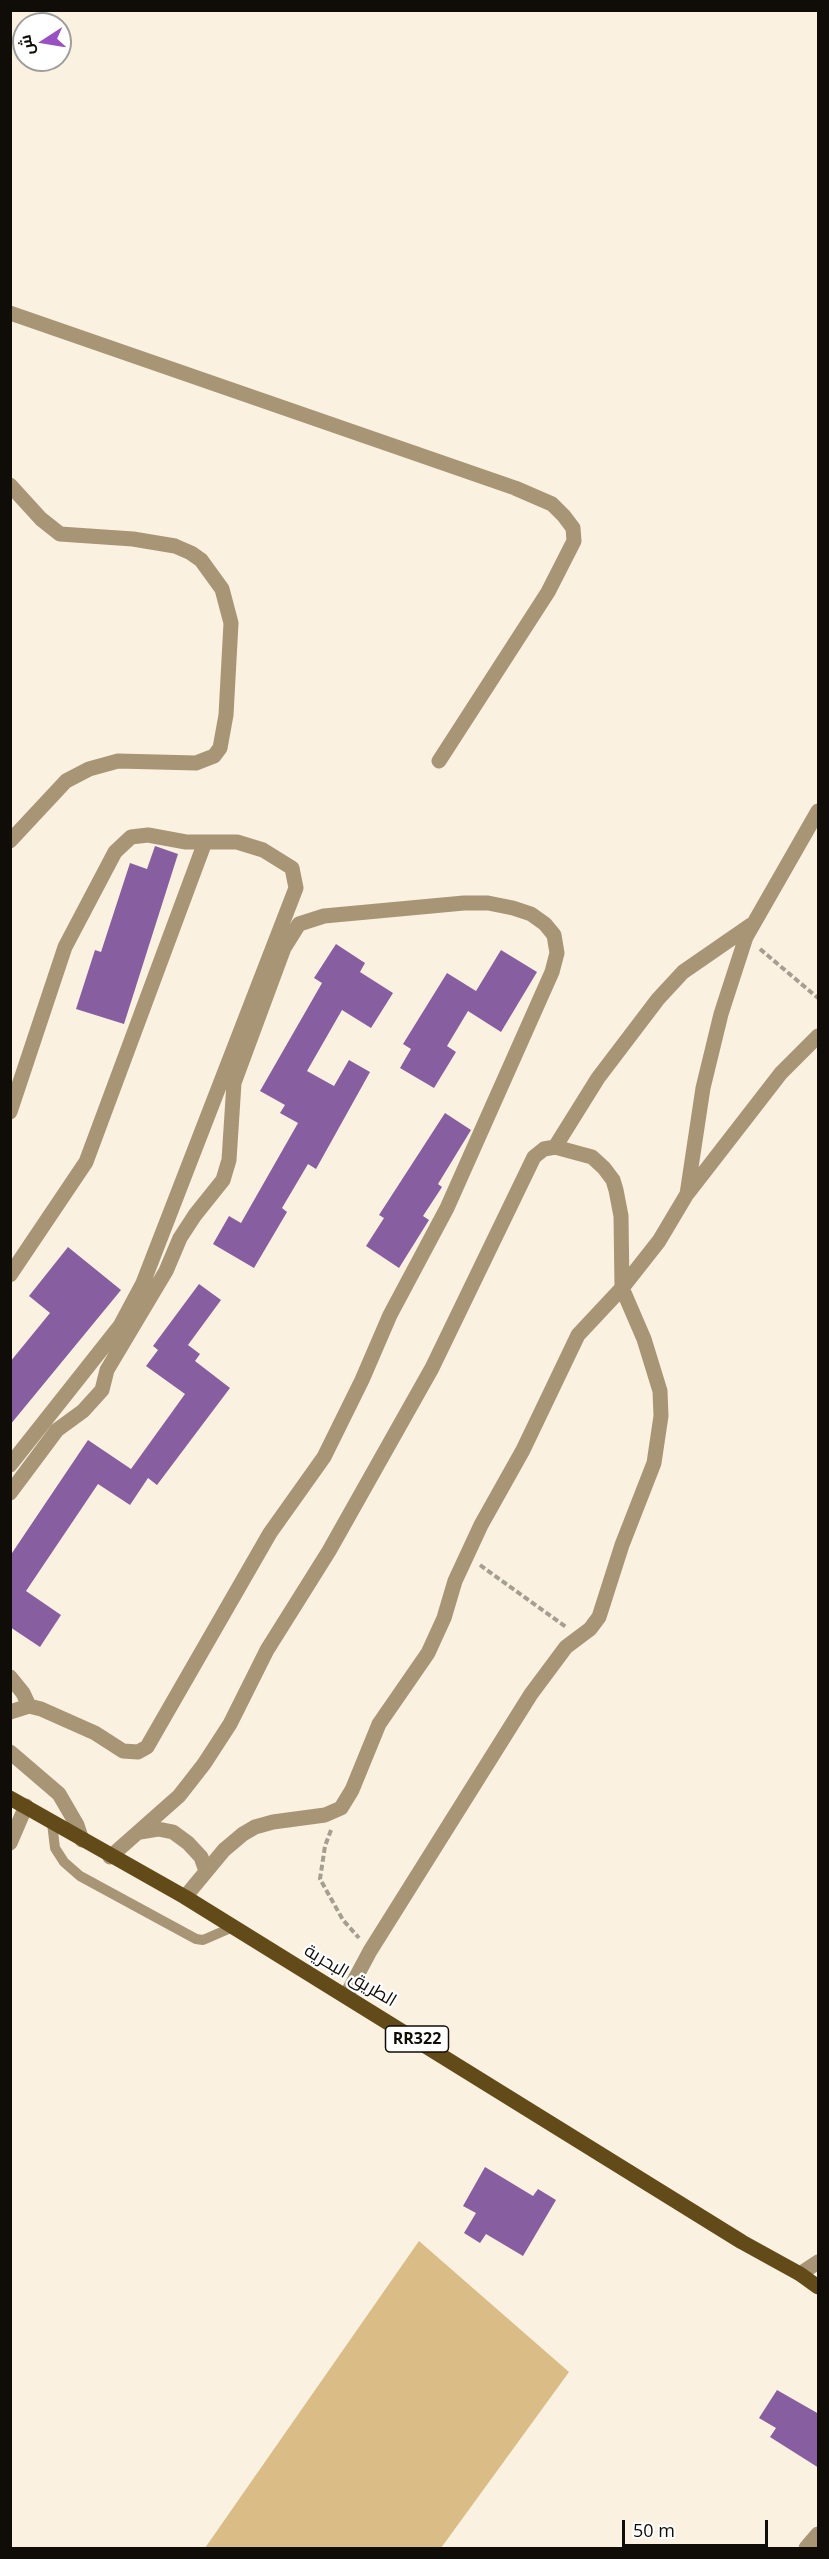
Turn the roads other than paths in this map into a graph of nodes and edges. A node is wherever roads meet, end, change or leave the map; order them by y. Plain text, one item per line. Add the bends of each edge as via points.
1 (10, 312) edge
2 (10, 485) edge
3 (439, 761) dead end
4 (819, 811) edge
5 (10, 841) edge
6 (205, 842) junction
7 (749, 930) junction
8 (819, 1036) edge
9 (10, 1112) edge
10 (555, 1147) junction
11 (687, 1194) junction
12 (10, 1275) edge
13 (621, 1288) junction
14 (10, 1465) edge
15 (10, 1493) edge
16 (10, 1677) edge
17 (29, 1707) junction
18 (10, 1712) edge
19 (10, 1752) edge
20 (10, 1798) edge
21 (26, 1806) junction
22 (52, 1823) junction
23 (140, 1832) junction
24 (82, 1840) junction
25 (10, 1843) edge
26 (110, 1857) junction
27 (206, 1871) junction
28 (185, 1897) junction
29 (233, 1927) junction
30 (346, 1996) junction
31 (819, 2262) edge
32 (800, 2274) junction
33 (819, 2287) edge
34 (819, 2534) edge
35 (806, 2548) edge

1 - 3 street via 515,488 552,504 564,516 573,528 574,541 548,592
2 - 5 street via 60,534 142,540 191,553 201,560 222,589 231,623 226,715 220,748 214,756 196,762 118,761 89,769 66,781
4 - 7 street
6 - 9 street via 148,835 131,837 115,852 64,947
6 - 12 street via 86,1162
6 - 14 street via 237,842 271,854 292,868 296,888 143,1283 120,1326
7 - 10 street via 683,972 658,999 598,1078
7 - 11 street via 721,1014 703,1088
8 - 11 street via 782,1073
10 - 13 street via 592,1157 613,1180 621,1216
10 - 23 street via 534,1157 420,1389 329,1551 267,1650 230,1724 192,1781
11 - 13 street via 659,1241
13 - 27 street via 578,1335 455,1581 428,1653 379,1724 341,1808 325,1815 255,1827 224,1850
13 - 30 street via 644,1339 662,1405 654,1463 622,1545 604,1607 596,1623 566,1647 531,1694 370,1951
15 - 17 street via 57,1430 83,1411 102,1390 107,1370 166,1270 180,1238 223,1180 229,1160 234,1083 284,948 299,924 324,916 488,903 531,914 545,924 554,935 557,953 552,972 447,1208 390,1315 324,1457 270,1533 147,1747 138,1752 123,1751 58,1715
16 - 17 street
17 - 18 street
19 - 24 street via 59,1794
20 - 21 main road, الطريق البحرية / RR322
21 - 22 main road, الطريق البحرية / RR322
21 - 25 street
22 - 24 main road, الطريق البحرية / RR322
22 - 29 lane via 55,1848 63,1862 80,1876 196,1939 203,1940
23 - 26 street
23 - 27 street via 173,1832 201,1857
24 - 26 main road, الطريق البحرية / RR322
26 - 28 main road, الطريق البحرية / RR322
27 - 28 street
28 - 29 main road, الطريق البحرية / RR322
29 - 30 main road, الطريق البحرية / RR322
30 - 32 main road, الطريق البحرية / RR322
31 - 32 street
32 - 33 main road, الطريق البحرية / RR322
34 - 35 street

